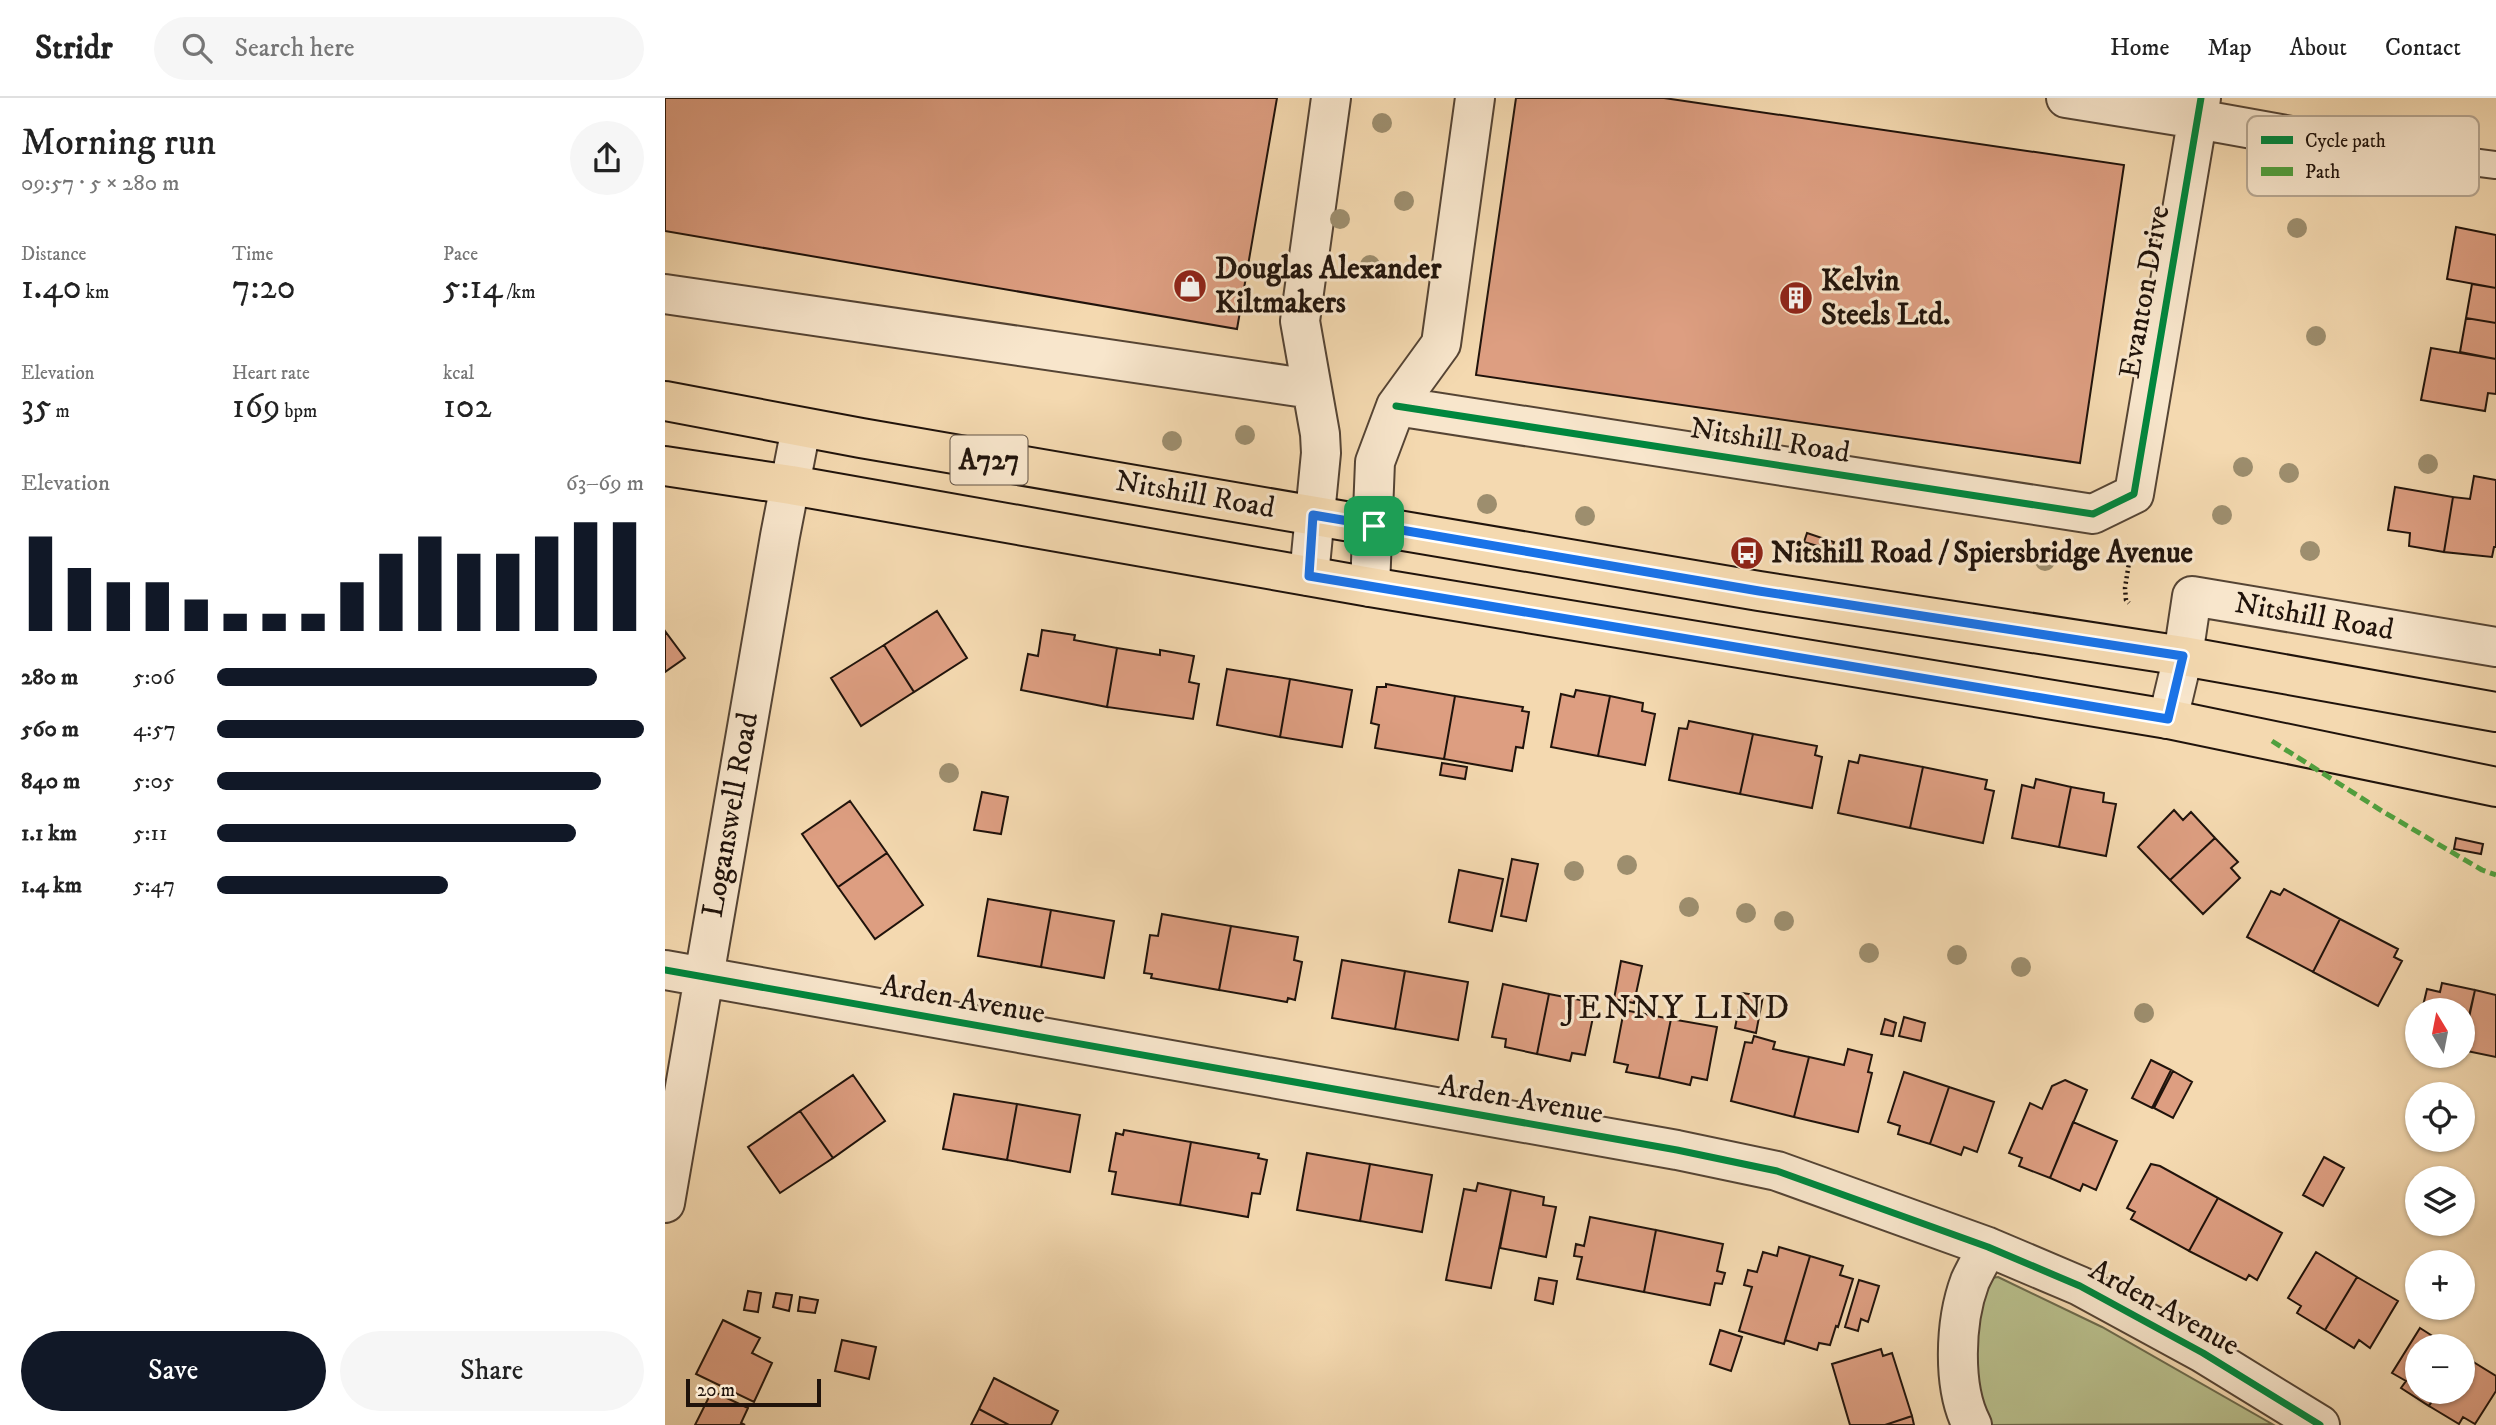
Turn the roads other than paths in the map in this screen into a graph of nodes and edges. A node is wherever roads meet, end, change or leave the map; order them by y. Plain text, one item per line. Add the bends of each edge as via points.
1 (1331, 98) edge
2 (1475, 98) edge
3 (2066, 98) edge
4 (2199, 108) edge
5 (2247, 121) edge
6 (665, 294) edge
7 (1312, 389) junction
8 (665, 401) edge
9 (1396, 406) junction
10 (801, 428) junction
11 (665, 466) edge
12 (791, 485) junction
13 (2134, 494) joint
14 (1313, 515) junction
15 (1374, 526) junction
16 (1309, 576) junction
17 (1370, 587) junction
18 (2496, 648) edge
19 (2183, 656) junction
20 (2496, 712) edge
21 (2168, 719) junction
22 (2496, 788) edge
23 (665, 970) edge
24 (703, 977) junction
25 (665, 1203) edge
26 (1988, 1247) junction
27 (2303, 1421) edge
28 (1972, 1425) edge

1 - 7 street via 1300,321
2 - 9 street via 1441,344
3 - 4 street
4 - 5 street
4 - 13 street, Evanton Drive
6 - 7 street
7 - 14 street via 1321,453
8 - 10 main road, Nitshill Road / A727
9 - 13 street, Nitshill Road via 2092,514
9 - 15 street via 1375,462
10 - 12 street, Loganswell Road
10 - 14 main road, Nitshill Road / A727
11 - 12 main road, Nitshill Road / A727
12 - 16 main road, Nitshill Road / A727
12 - 24 street, Loganswell Road
14 - 15 main road, Nitshill Road / A727
14 - 16 street
15 - 17 street
15 - 19 main road, Nitshill Road / A727
16 - 17 main road, Nitshill Road / A727
17 - 21 main road, Nitshill Road / A727
18 - 19 street, Nitshill Road via 2192,596
19 - 20 main road, Nitshill Road / A727
19 - 21 street, Nitshill Road
21 - 22 main road, Nitshill Road / A727
23 - 24 street, Arden Avenue
24 - 25 street, Loganswell Road
24 - 26 street, Arden Avenue via 1777,1171
26 - 27 street, Arden Avenue via 2080,1286 2203,1353
26 - 28 street via 1971,1281 1960,1321 1960,1386

